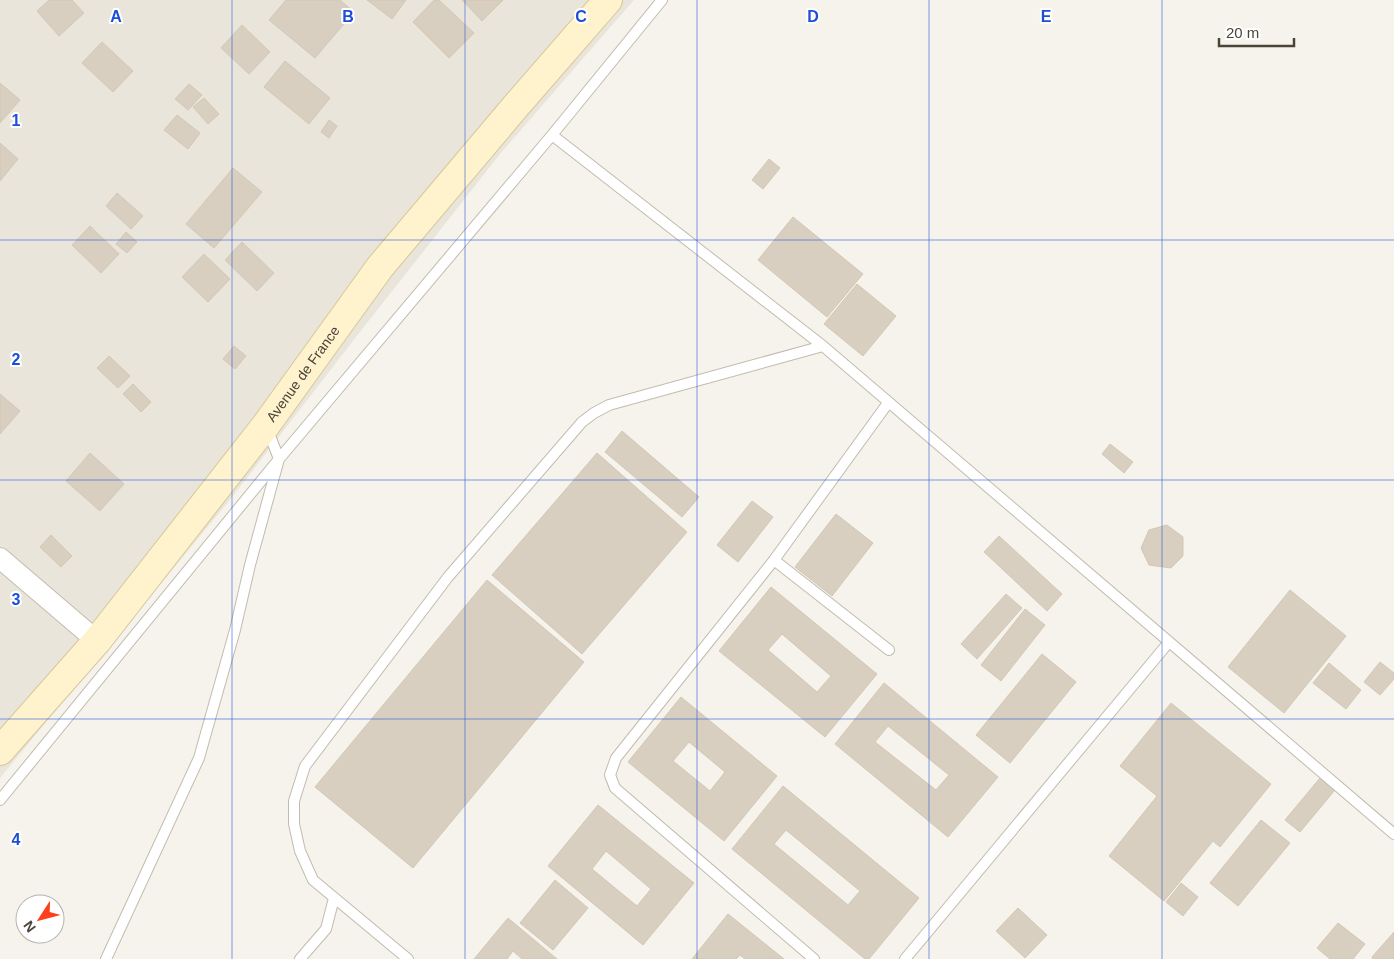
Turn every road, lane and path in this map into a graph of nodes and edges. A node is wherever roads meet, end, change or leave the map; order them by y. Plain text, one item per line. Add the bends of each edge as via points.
1 (608, 0) edge
2 (662, 0) edge
3 (552, 135) junction
4 (823, 346) junction
5 (888, 403) junction
6 (266, 425) junction
7 (279, 459) junction
8 (0, 558) edge
9 (774, 560) junction
10 (97, 640) junction
11 (1169, 642) junction
12 (889, 650) dead end
13 (0, 751) edge
14 (0, 800) edge
15 (1394, 834) edge
16 (334, 898) junction
17 (106, 959) edge
18 (300, 959) edge
19 (408, 959) edge
20 (814, 959) edge
21 (905, 959) edge

1 - 6 street, Avenue de France via 380,267
2 - 3 lane
3 - 4 lane
3 - 7 lane
4 - 5 lane
4 - 16 lane via 609,405 582,422 448,577 305,766 294,801 294,824 300,851 313,880
5 - 9 lane
5 - 11 lane
6 - 7 lane
6 - 10 street, Avenue de France
7 - 14 lane
7 - 17 lane via 199,758
8 - 10 street
9 - 12 lane
9 - 20 lane via 616,758 610,775 615,788
10 - 13 street, Avenue de France
11 - 15 lane
11 - 21 lane
16 - 18 lane via 326,929
16 - 19 lane

